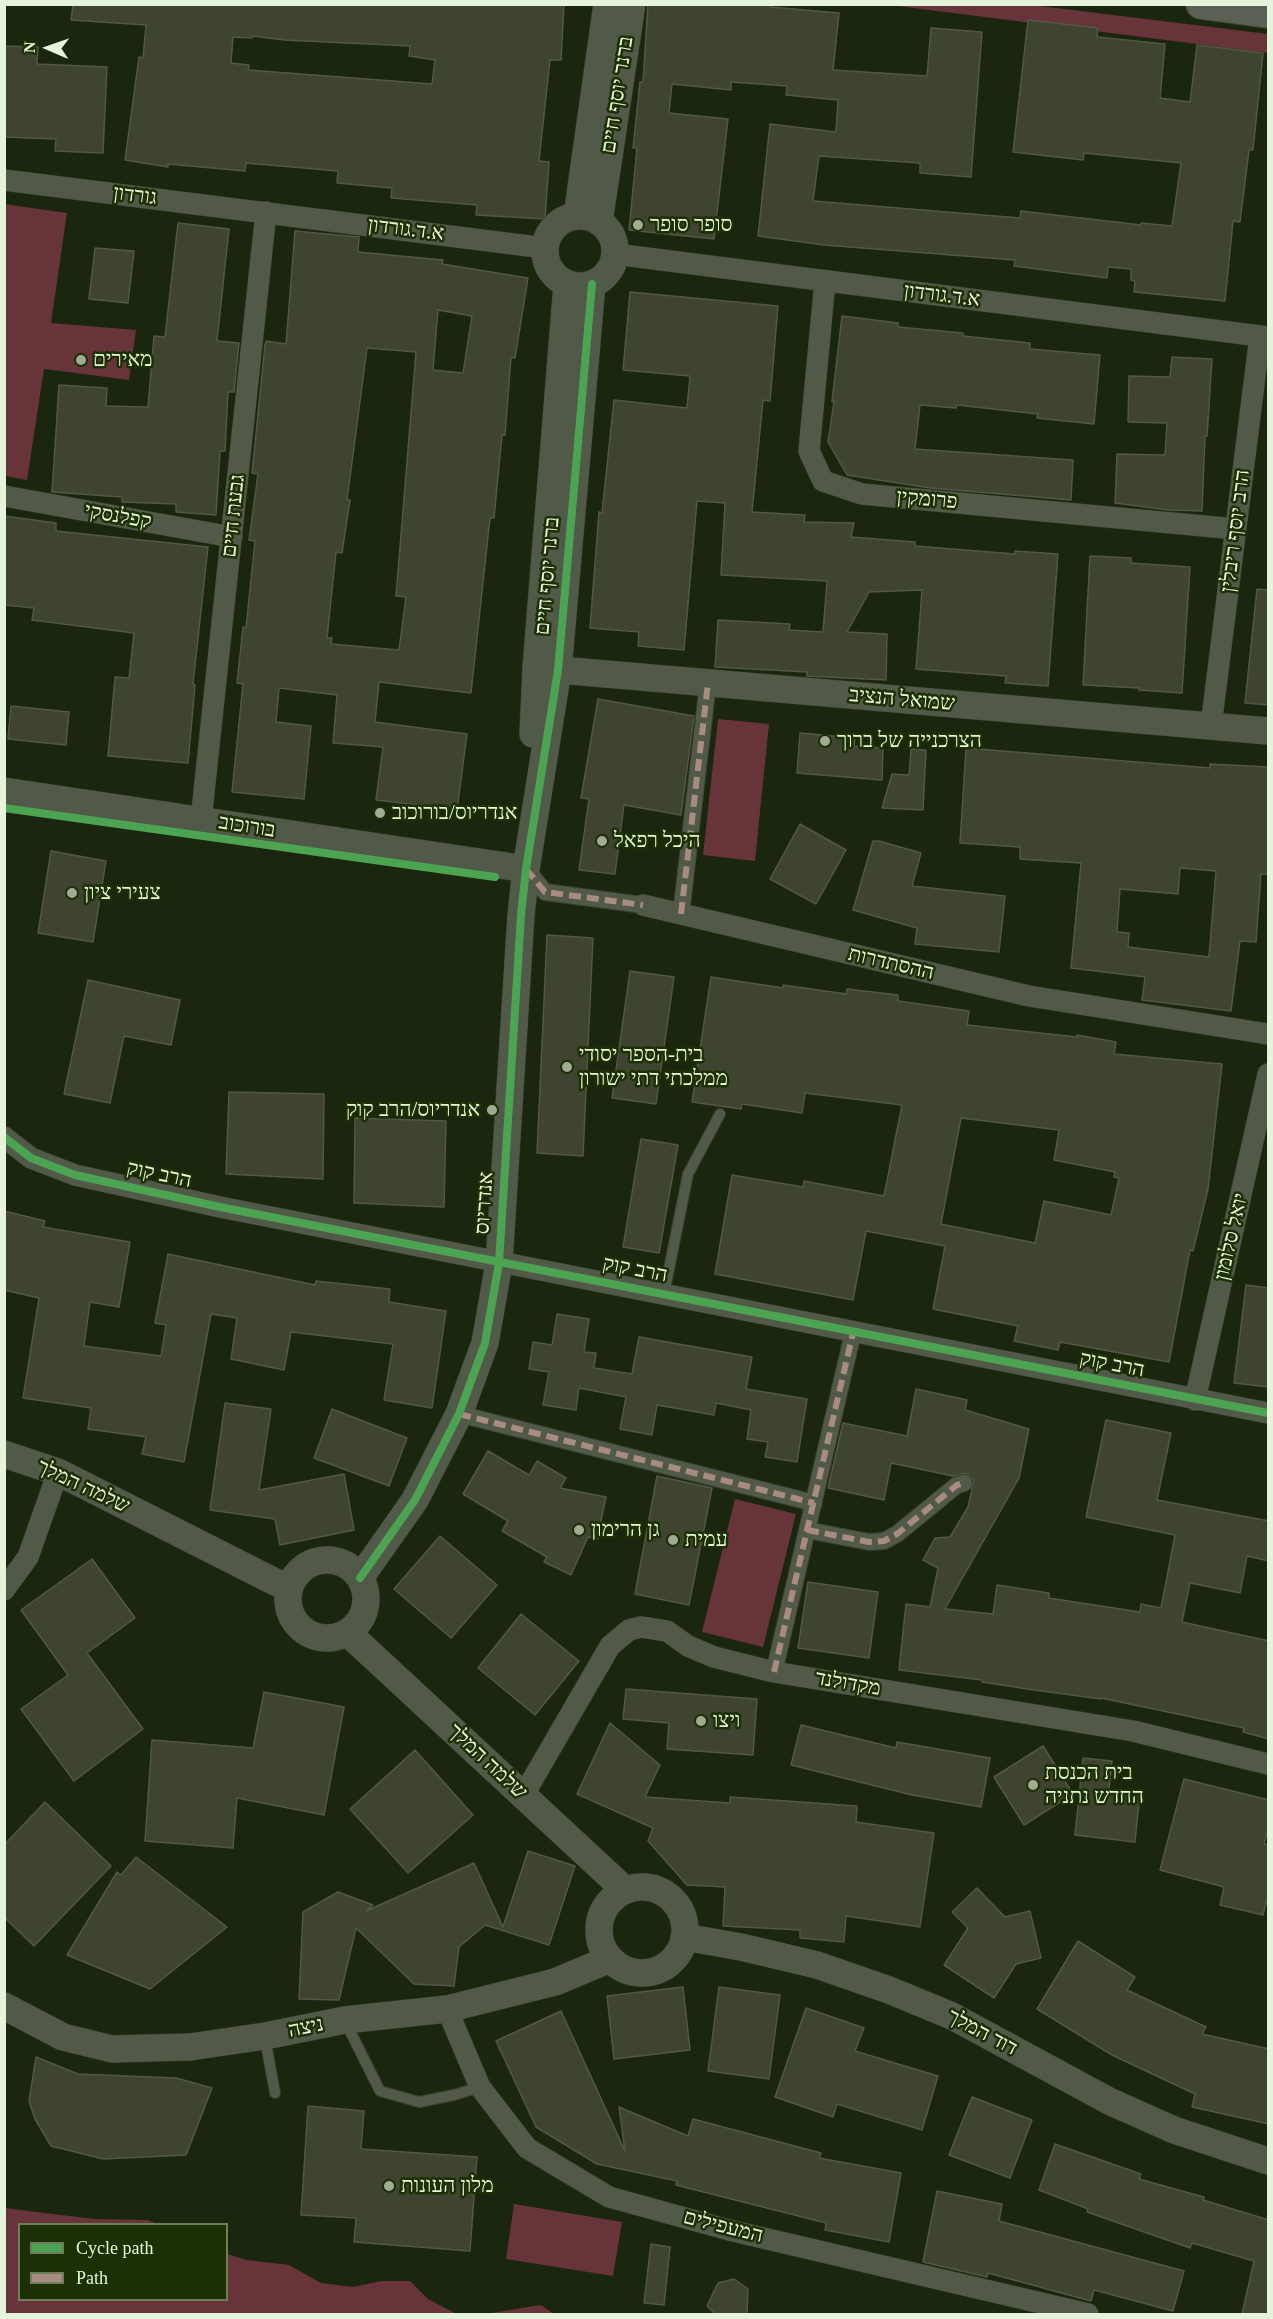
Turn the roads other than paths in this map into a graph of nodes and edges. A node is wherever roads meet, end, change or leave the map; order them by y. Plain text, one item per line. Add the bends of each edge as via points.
1 (607, 4) edge
2 (632, 4) edge
3 (1201, 4) edge
4 (1269, 13) edge
5 (4, 180) edge
6 (266, 212) junction
7 (588, 219) junction
8 (545, 248) junction
9 (615, 254) junction
10 (825, 281) junction
11 (580, 284) junction
12 (1264, 337) edge
13 (4, 496) edge
14 (1236, 530) junction
15 (232, 537) junction
16 (547, 669) junction
17 (708, 683) junction
18 (1211, 726) junction
19 (1269, 731) edge
20 (4, 791) edge
21 (201, 820) junction
22 (472, 861) junction
23 (526, 869) junction
24 (643, 905) joint
25 (681, 914) junction
26 (521, 915) junction
27 (1269, 1034) edge
28 (1269, 1074) edge
29 (720, 1114) dead end
30 (4, 1137) edge
31 (499, 1263) junction
32 (664, 1294) junction
33 (853, 1332) junction
34 (1195, 1400) junction
35 (1269, 1413) edge
36 (459, 1414) junction
37 (4, 1454) edge
38 (58, 1472) junction
39 (964, 1483) dead end
40 (814, 1503) junction
41 (807, 1530) junction
42 (360, 1578) junction
43 (289, 1589) junction
44 (4, 1590) edge
45 (348, 1633) junction
46 (774, 1672) junction
47 (1269, 1764) edge
48 (523, 1796) junction
49 (625, 1890) junction
50 (684, 1938) junction
51 (610, 1959) junction
52 (4, 2006) edge
53 (447, 2009) junction
54 (345, 2020) junction
55 (265, 2036) junction
56 (480, 2087) junction
57 (275, 2093) dead end
58 (1269, 2161) edge
59 (1088, 2314) edge

1 - 7 street, ברנר יוסף חיים
2 - 7 street, ברנר יוסף חיים
3 - 4 main road
5 - 6 street, גורדון
6 - 8 street, א.ד.גורדון
6 - 15 street, גבעת חיים
7 - 8 street via 565,219 548,236
7 - 9 street via 612,236
8 - 11 street via 550,270 557,278
9 - 10 street, א.ד.גורדון
9 - 11 street via 608,273
10 - 12 street, א.ד.גורדון
10 - 14 street, פרומקין via 809,451 823,480 862,494
11 - 16 street, ברנר יוסף חיים
12 - 14 street, הרב יוסף ריבלין
13 - 15 street, קפלנסקי
14 - 18 street, הרב יוסף ריבלין
15 - 21 street, גבעת חיים
16 - 17 street, שמואל הנציב
16 - 23 street, ברנר יוסף חיים
17 - 18 street, שמואל הנציב
17 - 25 street
18 - 19 street, שמואל הנציב
20 - 21 street, בורוכוב
21 - 22 street, בורוכוב
22 - 23 street, בורוכוב
22 - 26 street via 495,877
23 - 24 street, ההסתדרות via 546,892
23 - 26 street, אנדריוס
24 - 25 street, ההסתדרות
25 - 27 street, ההסתדרות via 1029,996
26 - 31 street, אנדריוס
28 - 34 street, יואל סלומון
29 - 32 lane via 688,1174
30 - 31 street, הרב קוק via 31,1158 75,1175
31 - 32 street, הרב קוק
31 - 36 street, אנדריוס via 485,1343
32 - 33 street, הרב קוק
33 - 34 street, הרב קוק
33 - 40 street
34 - 35 street, הרב קוק
36 - 40 street
36 - 42 street, אנדריוס via 415,1500
37 - 38 street, שלמה המלך
38 - 43 street, שלמה המלך
38 - 44 street via 28,1557
39 - 41 street via 884,1541 869,1542
40 - 41 street
41 - 46 street
42 - 43 street via 338,1562 316,1562 297,1574
42 - 45 street via 365,1588 365,1611
43 - 45 street via 291,1616 306,1633 320,1638
45 - 48 street, שלמה המלך
46 - 47 street, מקדולנד via 1133,1731
46 - 48 street, מקדולנד via 714,1657 688,1646 666,1630 629,1630 610,1646
48 - 49 street, שלמה המלך
49 - 50 street via 639,1887 666,1895 683,1918
49 - 51 street via 614,1897 600,1920 602,1947
50 - 51 street via 674,1959 648,1973 634,1973
50 - 58 street, דוד המלך via 817,1965 889,1990 952,2016 1109,2102 1174,2130
51 - 53 street, ניצה via 555,1982
52 - 55 street, ניצה via 63,2037 112,2049 190,2048
53 - 54 street, ניצה
53 - 56 street, המעפילים
54 - 55 street, ניצה
54 - 56 lane via 380,2091 419,2102
55 - 57 lane
56 - 59 street, המעפילים via 527,2148 609,2197 729,2230

